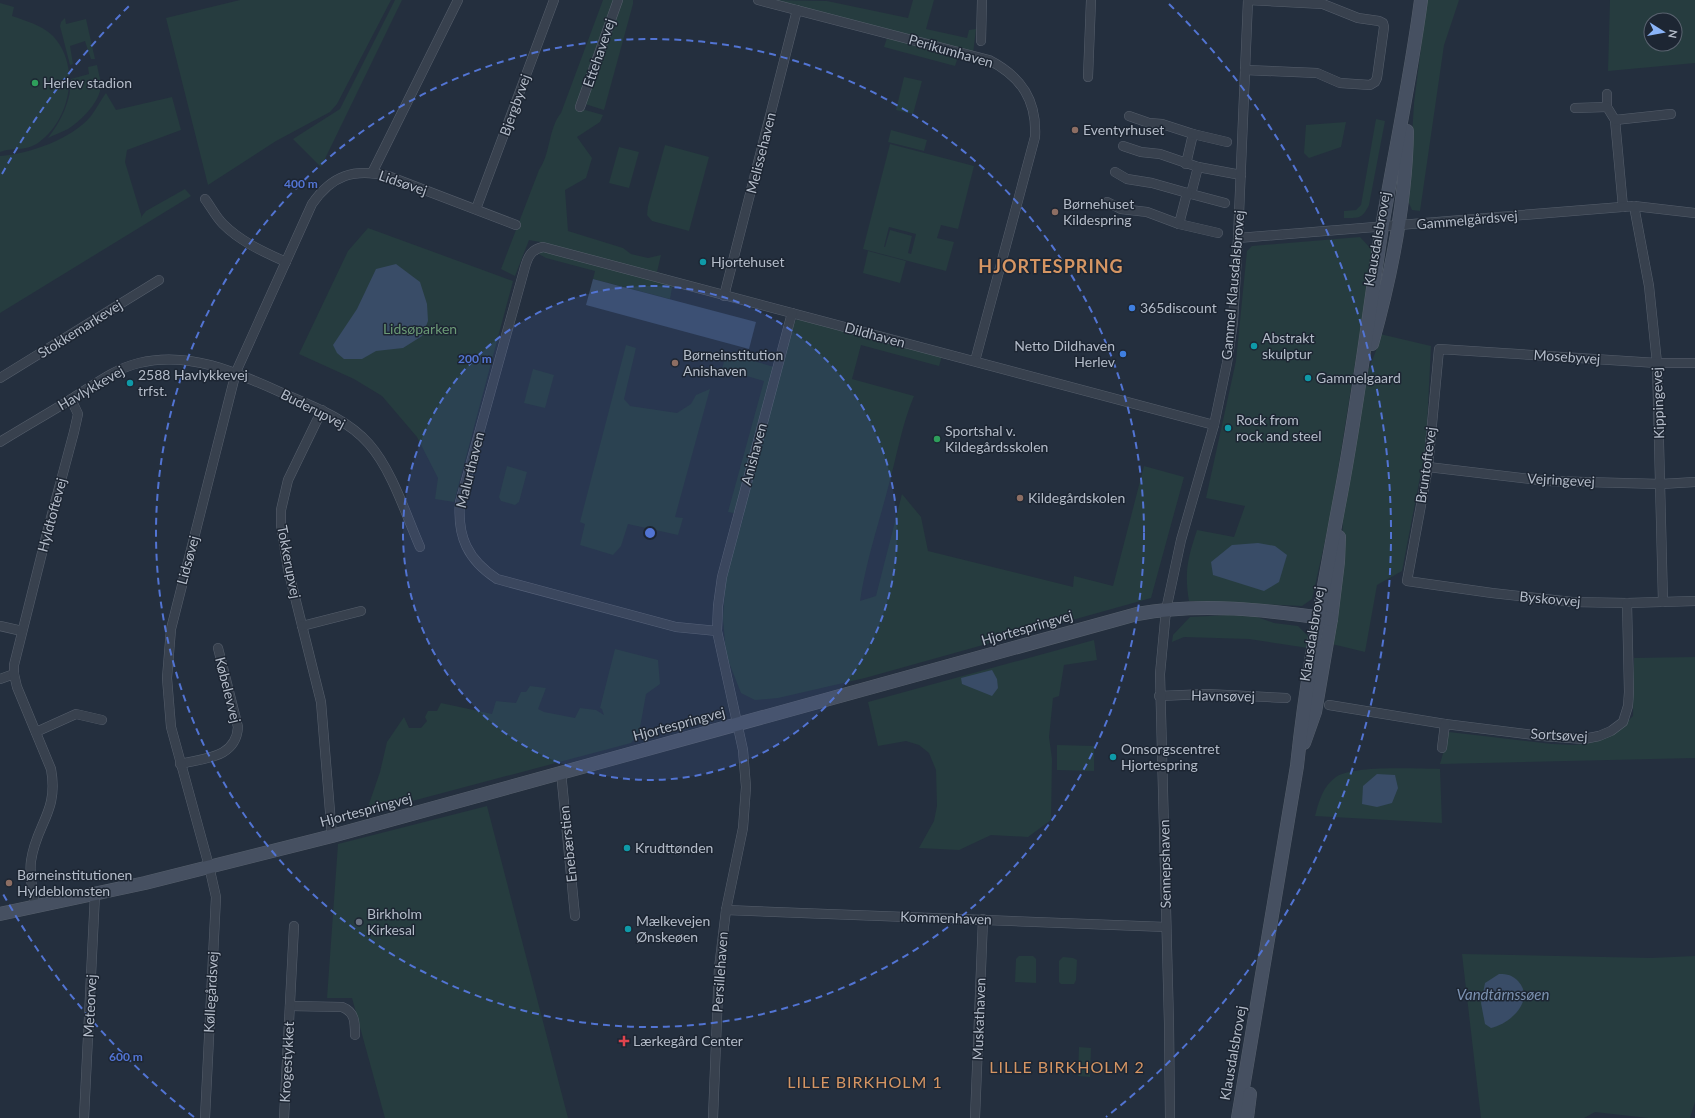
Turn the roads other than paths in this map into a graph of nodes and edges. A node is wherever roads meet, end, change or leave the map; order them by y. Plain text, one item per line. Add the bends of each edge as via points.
1 (458, 0) edge
2 (554, 0) edge
3 (618, 0) edge
4 (758, 0) edge
5 (982, 0) edge
6 (1090, 0) edge
7 (1248, 0) edge
8 (1421, 0) edge
9 (797, 10) junction
10 (980, 41) dead end
11 (1245, 70) junction
12 (1088, 77) dead end
13 (1407, 91) junction
14 (1607, 94) dead end
15 (580, 107) dead end
16 (1607, 107) junction
17 (1575, 108) dead end
18 (1671, 114) dead end
19 (1129, 116) dead end
20 (1615, 120) junction
21 (1193, 134) junction
22 (1227, 142) dead end
23 (1122, 146) dead end
24 (1186, 164) junction
25 (1198, 167) junction
26 (1115, 172) dead end
27 (372, 173) junction
28 (1241, 176) junction
29 (1189, 193) junction
30 (205, 199) dead end
31 (1107, 202) dead end
32 (1225, 203) dead end
33 (1634, 206) junction
34 (1623, 207) junction
35 (476, 209) junction
36 (1695, 213) edge
37 (1179, 224) junction
38 (516, 225) dead end
39 (1399, 225) junction
40 (1382, 226) junction
41 (1218, 233) dead end
42 (1238, 238) junction
43 (536, 249) joint
44 (286, 262) junction
45 (159, 280) dead end
46 (724, 296) junction
47 (792, 313) junction
48 (1440, 349) joint
49 (975, 361) junction
50 (1657, 363) junction
51 (1695, 363) edge
52 (236, 372) junction
53 (0, 378) edge
54 (1359, 389) junction
55 (71, 399) junction
56 (322, 410) junction
57 (1214, 425) junction
58 (0, 442) edge
59 (1428, 466) junction
60 (1695, 482) edge
61 (1661, 484) junction
62 (420, 547) dead end
63 (1407, 581) joint
64 (1695, 601) edge
65 (1663, 602) junction
66 (1627, 603) junction
67 (1166, 610) junction
68 (361, 611) dead end
69 (1325, 618) junction
70 (0, 626) edge
71 (302, 626) junction
72 (22, 631) junction
73 (717, 631) junction
74 (218, 648) dead end
75 (14, 674) junction
76 (0, 679) edge
77 (1159, 696) junction
78 (1286, 698) dead end
79 (1329, 705) dead end
80 (102, 720) dead end
81 (1445, 724) junction
82 (737, 726) junction
83 (36, 732) junction
84 (1442, 748) dead end
85 (180, 764) junction
86 (561, 772) junction
87 (743, 828) joint
88 (332, 836) junction
89 (209, 866) junction
90 (95, 894) junction
91 (35, 907) junction
92 (726, 910) junction
93 (0, 914) edge
94 (575, 916) dead end
95 (983, 919) junction
96 (294, 926) dead end
97 (1166, 927) junction
98 (1259, 993) junction
99 (290, 1006) junction
100 (355, 1035) dead end
101 (84, 1118) edge
102 (205, 1118) edge
103 (284, 1118) edge
104 (714, 1118) edge
105 (975, 1118) edge
106 (1170, 1118) edge
107 (1238, 1118) edge
108 (1247, 1118) edge

1 - 27 street
2 - 35 street, Bjergbyvej
3 - 15 street, Ettehavevej
4 - 9 street, Perikumhaven
5 - 10 street
6 - 12 street
7 - 11 street, Gammel Klausdalsbrovej
7 - 11 street via 1323,4 1358,18 1379,21 1384,27 1377,78 1370,85 1340,83 1317,73
8 - 13 street, Klausdalsbrovej
9 - 46 street, Melissehaven
9 - 49 street, Perikumhaven via 989,60 1016,78 1026,91 1036,122 1035,138
11 - 28 street, Gammel Klausdalsbrovej
13 - 39 street, Klausdalsbrovej via 1406,143
13 - 40 street, Klausdalsbrovej
14 - 16 street
16 - 17 street
16 - 20 street
18 - 20 street
19 - 21 street
20 - 34 street
21 - 22 street
21 - 24 street
23 - 24 street via 1160,154
24 - 25 street
25 - 28 street
25 - 29 street
26 - 29 street via 1127,179
27 - 35 street, Lidsøvej via 388,176
27 - 44 street, Lidsøvej via 359,172 347,175 329,185 320,194 309,211
28 - 42 street, Gammel Klausdalsbrovej
29 - 32 street
29 - 37 street
30 - 44 street via 222,223 235,234 252,246
31 - 37 street via 1121,209 1147,212
33 - 34 street, Gammelgårdsvej
33 - 36 street, Gammelgårdsvej
33 - 50 street, Kippingevej via 1649,286
34 - 39 street, Gammelgårdsvej
35 - 38 street, Lidsøvej
37 - 41 street
39 - 40 street, Gammelgårdsvej
39 - 54 street, Klausdalsbrovej via 1379,320
40 - 42 street, Gammelgårdsvej
40 - 54 street, Klausdalsbrovej
42 - 57 street, Gammel Klausdalsbrovej via 1233,322
43 - 46 street, Dildhaven via 543,248
43 - 73 street, Malurthaven via 530,254 525,267 460,502 463,541 477,563 498,579 669,625
44 - 52 street, Lidsøvej
45 - 53 street, Stokkemarkevej
46 - 47 street, Dildhaven
47 - 49 street, Dildhaven
47 - 73 street, Anishaven via 722,576
48 - 50 street, Mosebyvej
48 - 59 street, Bruntoftevej
49 - 57 street, Dildhaven
50 - 51 street, Mosebyvej
50 - 61 street, Kippingevej
52 - 55 street, Havlykkevej via 183,360 145,362 115,371
52 - 56 street, Buderupvej
52 - 85 street, Lidsøvej via 171,629 167,672 168,702
54 - 69 street, Klausdalsbrovej via 1339,505 1338,562
55 - 58 street, Havlykkevej
55 - 72 street, Hyldtoftevej via 78,414
56 - 62 street, Buderupvej via 356,432 379,458
56 - 71 street, Tokkerupvej via 288,480 281,510 282,541
57 - 67 street, Gammel Klausdalsbrovej via 1181,540
59 - 61 street, Vejringevej via 1546,481
59 - 63 street, Bruntoftevej
60 - 61 street, Vejringevej
61 - 65 street, Kippingevej
63 - 66 street, Byskovvej via 1572,602
64 - 65 street, Byskovvej
65 - 66 street, Byskovvej
66 - 81 street, Sortsøvej via 1628,706 1623,722 1611,731 1584,739
67 - 69 street, Hjortespringvej via 1188,607 1240,608
67 - 77 street, Sennepshaven
67 - 82 street, Hjortespringvej via 1130,616
68 - 71 street
69 - 98 street, Klausdalsbrovej via 1315,712 1297,766
70 - 72 street
71 - 88 street, Tokkerupvej via 321,702
72 - 75 street, Hyldtoftevej via 15,656
73 - 82 street
74 - 85 street, Købelevvej via 238,736 232,746 222,754
75 - 76 street
75 - 83 street, Hyldtoftevej
77 - 78 street, Havnsøvej via 1207,694
77 - 97 street, Sennepshaven
79 - 81 street, Sortsøvej
80 - 83 street via 76,714
81 - 84 street
82 - 86 street, Hjortespringvej
82 - 87 street, Hjortespringvej via 745,780
83 - 91 street, Hyldtoftevej via 51,769 54,791 49,813 34,845 31,861 30,874
85 - 89 street, Lidsøvej
86 - 88 street, Hjortespringvej
86 - 94 street, Enebærstien
87 - 92 street, Persillehaven
88 - 89 street, Hjortespringvej
89 - 90 street, Hjortespringvej
89 - 102 street, Køllegårdsvej via 216,897
90 - 91 street, Hjortespringvej
90 - 101 street, Meteorvej
91 - 93 street, Hjortespringvej
92 - 95 street, Kommenhaven
92 - 104 street, Persillehaven via 719,968
95 - 97 street, Kommenhaven
95 - 105 street, Muskathaven
96 - 99 street, Krogestykket
97 - 106 street, Sennepshaven
98 - 107 street, Klausdalsbrovej
98 - 108 street, Klausdalsbrovej
99 - 100 street, Krogestykket via 346,1009 354,1018
99 - 103 street, Krogestykket

